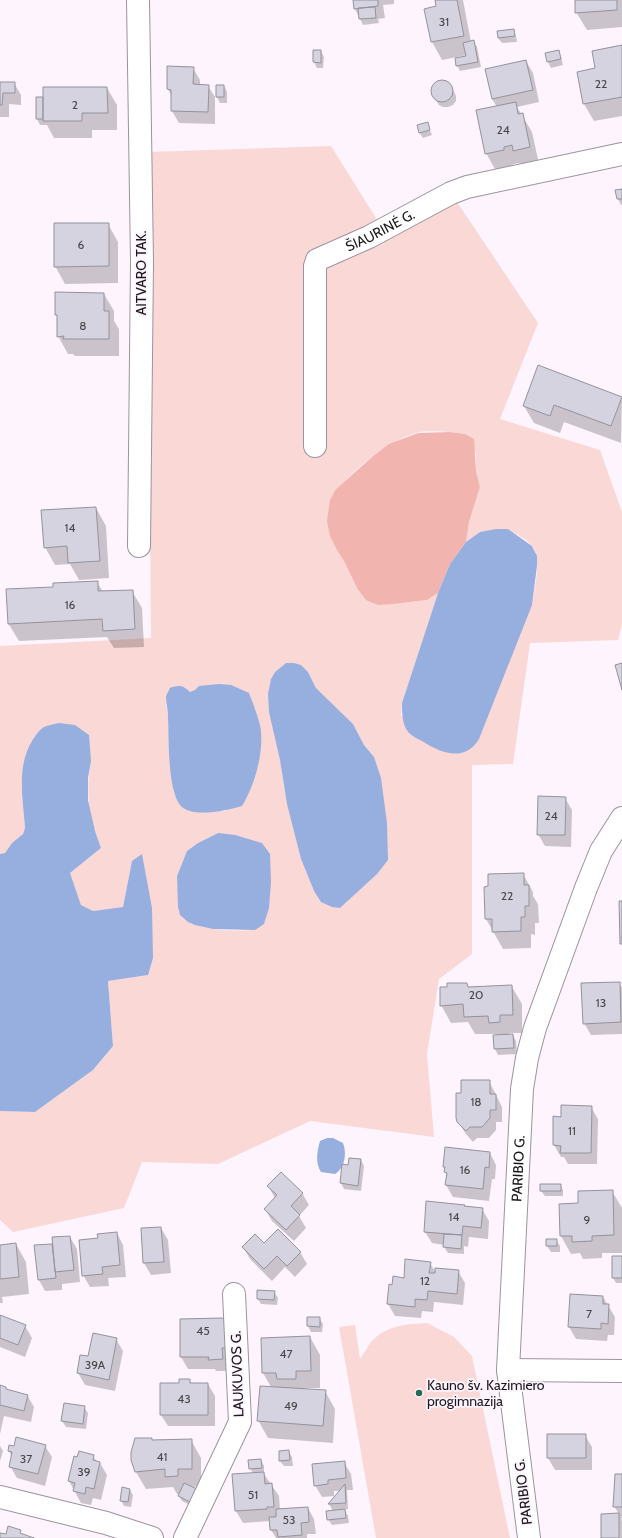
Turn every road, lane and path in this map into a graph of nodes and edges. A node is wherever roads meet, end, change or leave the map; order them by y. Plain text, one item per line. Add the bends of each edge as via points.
1 (138, 0) edge
2 (622, 154) edge
3 (315, 446) dead end
4 (140, 546) dead end
5 (622, 818) edge
6 (234, 1294) dead end
7 (508, 1370) junction
8 (622, 1371) edge
9 (0, 1496) edge
10 (152, 1538) edge
11 (185, 1538) edge
12 (529, 1538) edge

1 - 4 street, AITVARO TAK. via 142,254
2 - 3 street, ŠIAURINĖ G. via 467,187 318,260 315,266
5 - 7 street, PARIBIO G. via 601,851 586,888 535,1028 527,1058 522,1089
6 - 11 street, LAUKUVOS G. via 240,1422
7 - 8 street
7 - 12 street, PARIBIO G.
9 - 10 street via 106,1523

